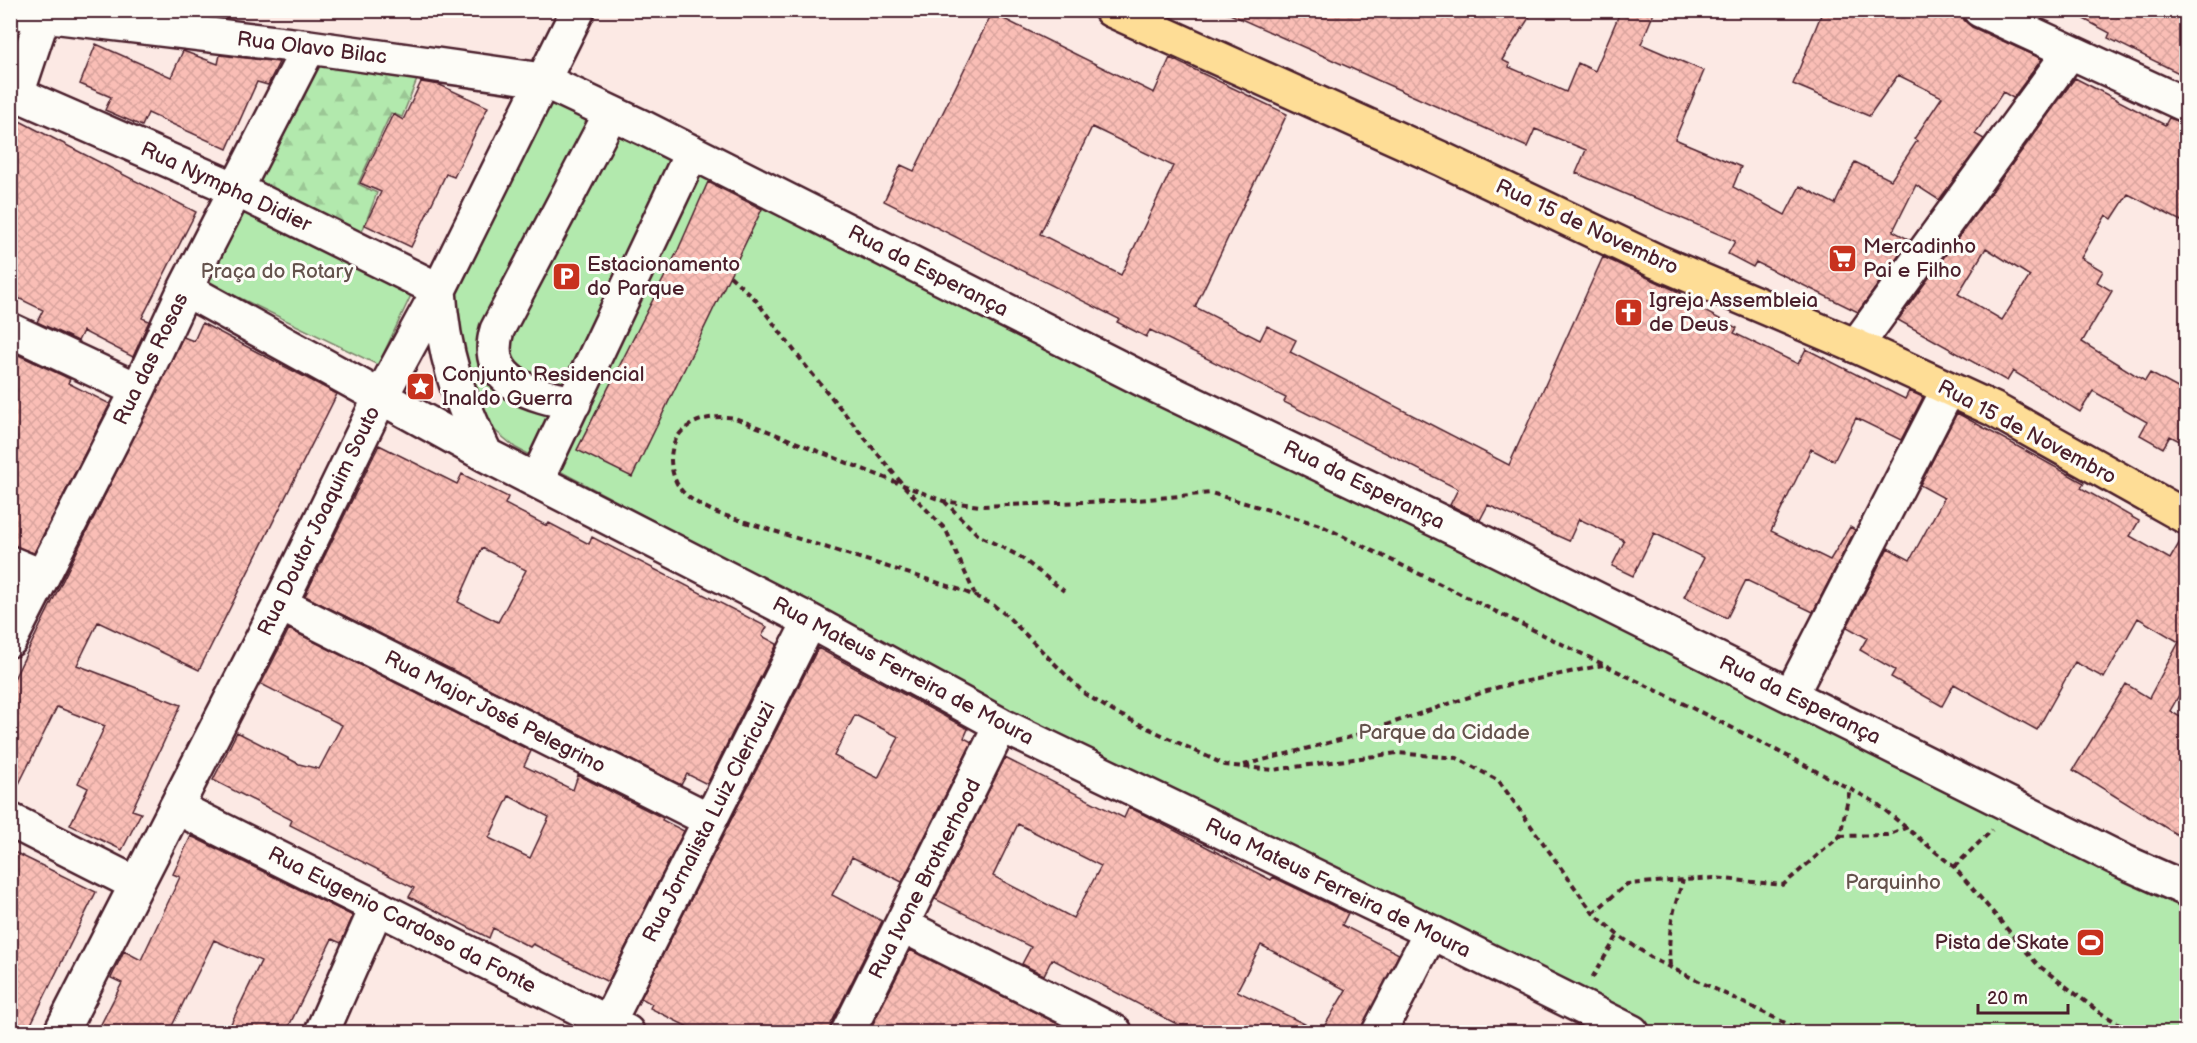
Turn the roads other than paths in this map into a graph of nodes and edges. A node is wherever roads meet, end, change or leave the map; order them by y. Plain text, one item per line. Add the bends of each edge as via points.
1 (578, 10) edge
2 (1111, 10) edge
3 (1980, 10) edge
4 (10, 11) edge
5 (42, 16) junction
6 (309, 47) junction
7 (2070, 52) junction
8 (542, 80) junction
9 (14, 93) edge
10 (2187, 105) edge
11 (611, 113) junction
12 (692, 152) junction
13 (235, 189) junction
14 (184, 289) junction
15 (439, 290) junction
16 (10, 330) edge
17 (1856, 346) junction
18 (138, 390) junction
19 (1948, 390) junction
20 (380, 398) junction
21 (574, 403) junction
22 (486, 455) junction
23 (537, 480) junction
24 (2187, 517) edge
25 (10, 563) edge
26 (41, 576) junction
27 (280, 604) junction
28 (810, 621) junction
29 (10, 640) edge
30 (1791, 695) junction
31 (1001, 725) junction
32 (176, 807) junction
33 (10, 820) edge
34 (710, 820) junction
35 (136, 884) junction
36 (2187, 889) edge
37 (377, 907) junction
38 (902, 925) junction
39 (1431, 932) junction
40 (617, 1028) edge
41 (1625, 1031) edge
42 (61, 1032) edge
43 (322, 1032) edge
44 (848, 1032) edge
45 (1115, 1032) edge
46 (1379, 1032) edge

1 - 8 street, Rua Doutor Joaquim Souto
2 - 17 main road, Rua 15 de Novembro via 1442,159 1656,261
3 - 7 street
4 - 5 street, Rua Olavo Bilac
5 - 6 street, Rua Olavo Bilac
5 - 9 street
6 - 8 street, Rua Olavo Bilac
6 - 13 street, Rua das Rosas
7 - 10 street
7 - 17 street
8 - 11 street, Rua da Esperança
8 - 15 street, Rua Doutor Joaquim Souto
9 - 13 street, Rua Nympha Didier
11 - 12 street, Rua da Esperança
11 - 21 street via 493,344 495,360 506,378 535,395
12 - 21 street
12 - 30 street, Rua da Esperança via 1142,379
13 - 14 street, Rua das Rosas
13 - 15 street, Rua Nympha Didier
14 - 18 street, Rua das Rosas
14 - 20 street, Rua Mateus Ferreira de Moura
15 - 20 street, Rua Doutor Joaquim Souto
15 - 22 street via 442,333 452,375
16 - 18 street
17 - 19 main road, Rua 15 de Novembro
18 - 26 street, Rua das Rosas
19 - 24 main road, Rua 15 de Novembro via 1993,410
19 - 30 street
20 - 22 street, Rua Mateus Ferreira de Moura
20 - 27 street, Rua Doutor Joaquim Souto
21 - 23 street
22 - 23 street, Rua Mateus Ferreira de Moura
23 - 28 street, Rua Mateus Ferreira de Moura
25 - 26 street
26 - 29 street, Rua das Rosas
27 - 32 street, Rua Doutor Joaquim Souto
27 - 34 street, Rua Major José Pelegrino
28 - 31 street, Rua Mateus Ferreira de Moura
28 - 34 street, Rua Jornalista Luiz Clericuzi
30 - 36 street, Rua da Esperança
31 - 38 street, Rua Ivone Brotherhood
31 - 39 street, Rua Mateus Ferreira de Moura
32 - 35 street, Rua Doutor Joaquim Souto
32 - 37 street, Rua Eugenio Cardoso da Fonte
33 - 35 street
34 - 40 street, Rua Jornalista Luiz Clericuzi
35 - 42 street, Rua Doutor Joaquim Souto
37 - 40 street, Rua Eugenio Cardoso da Fonte
37 - 43 street
38 - 44 street, Rua Ivone Brotherhood
38 - 45 street
39 - 41 street, Rua Mateus Ferreira de Moura
39 - 46 street

